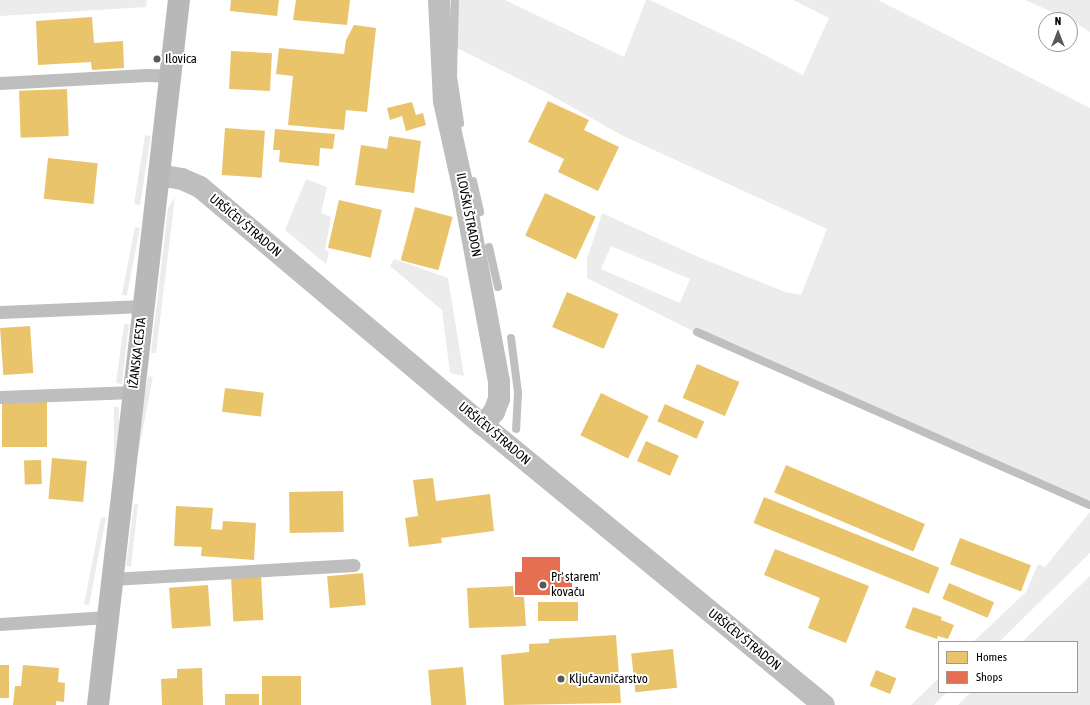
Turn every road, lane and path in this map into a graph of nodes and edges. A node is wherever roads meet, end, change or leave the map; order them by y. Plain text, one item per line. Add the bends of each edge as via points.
1 (179, 0) edge
2 (439, 0) edge
3 (170, 76) junction
4 (0, 83) edge
5 (159, 175) junction
6 (144, 306) junction
7 (0, 312) edge
8 (134, 392) junction
9 (0, 396) edge
10 (483, 425) junction
11 (354, 565) dead end
12 (112, 579) junction
13 (108, 617) junction
14 (0, 624) edge
15 (98, 705) edge
16 (824, 705) edge

1 - 3 main road, IŽANSKA CESTA
2 - 10 street, ILOVŠKI ŠTRADON via 444,101 462,182 499,382 499,399 494,412
3 - 4 lane
3 - 5 main road, IŽANSKA CESTA
5 - 6 main road, IŽANSKA CESTA
5 - 10 street, URŠIČEV ŠTRADON via 182,179 200,188
6 - 7 lane
6 - 8 main road, IŽANSKA CESTA
8 - 9 lane
8 - 12 main road, IŽANSKA CESTA
10 - 16 street, URŠIČEV ŠTRADON
11 - 12 lane
12 - 13 main road, IŽANSKA CESTA
13 - 14 lane
13 - 15 main road, IŽANSKA CESTA

